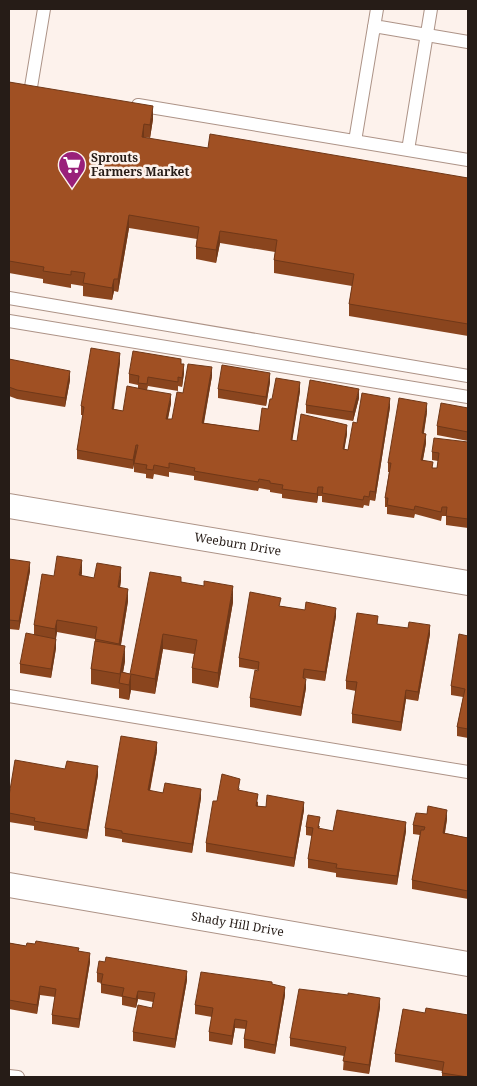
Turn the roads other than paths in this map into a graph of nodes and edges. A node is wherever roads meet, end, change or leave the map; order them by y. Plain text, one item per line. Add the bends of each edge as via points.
1 (44, 9) edge
2 (376, 9) edge
3 (431, 9) edge
4 (374, 26) junction
5 (427, 35) junction
6 (468, 42) edge
7 (16, 85) edge
8 (123, 103) edge
9 (355, 141) junction
10 (408, 150) junction
11 (468, 159) edge
12 (9, 298) edge
13 (9, 321) edge
14 (468, 376) edge
15 (468, 397) edge
16 (9, 506) edge
17 (468, 583) edge
18 (9, 696) edge
19 (468, 772) edge
20 (9, 885) edge
21 (468, 964) edge
22 (9, 1076) edge
23 (18, 1077) edge

1 - 7 lane via 35,88
2 - 4 lane
3 - 5 lane
4 - 5 lane
4 - 9 lane
5 - 6 lane
5 - 10 lane
8 - 9 lane
9 - 10 lane
10 - 11 lane
12 - 14 lane
13 - 15 lane
16 - 17 street, Weeburn Drive
18 - 19 lane
20 - 21 street, Shady Hill Drive
22 - 23 lane

